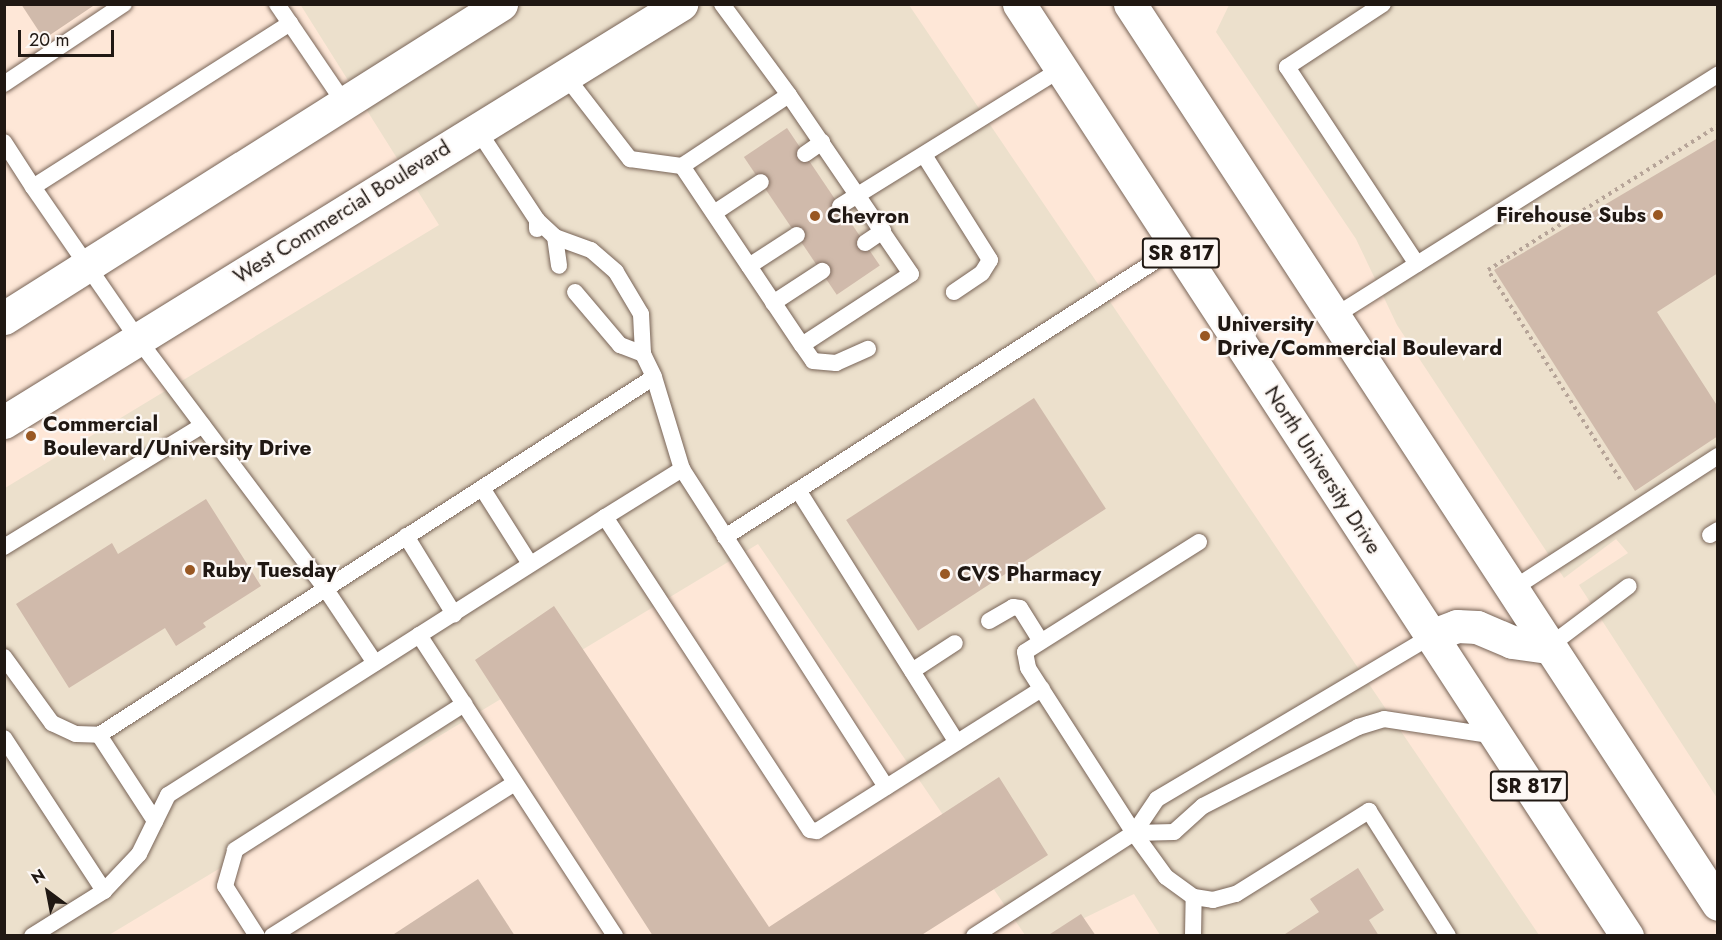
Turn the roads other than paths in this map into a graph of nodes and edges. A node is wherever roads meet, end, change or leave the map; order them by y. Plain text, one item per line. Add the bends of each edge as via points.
1 (124, 4) edge
2 (277, 4) edge
3 (681, 4) edge
4 (722, 4) edge
5 (1020, 4) edge
6 (1130, 4) edge
7 (1383, 4) edge
8 (493, 6) edge
9 (290, 24) junction
10 (1061, 69) junction
11 (564, 74) junction
12 (1718, 75) edge
13 (4, 84) edge
14 (789, 95) junction
15 (345, 104) junction
16 (477, 129) junction
17 (4, 142) edge
18 (822, 142) junction
19 (804, 154) dead end
20 (924, 155) junction
21 (682, 166) junction
22 (761, 182) dead end
23 (33, 187) junction
24 (858, 196) junction
25 (840, 206) dead end
26 (714, 213) junction
27 (883, 231) junction
28 (797, 235) dead end
29 (555, 237) junction
30 (865, 243) dead end
31 (1177, 247) junction
32 (1417, 264) junction
33 (90, 265) junction
34 (559, 266) dead end
35 (749, 266) junction
36 (822, 271) dead end
37 (575, 292) dead end
38 (954, 292) dead end
39 (773, 303) junction
40 (1333, 317) junction
41 (4, 318) edge
42 (138, 339) junction
43 (801, 345) junction
44 (868, 349) dead end
45 (643, 354) junction
46 (654, 377) junction
47 (4, 422) edge
48 (203, 425) junction
49 (1718, 456) edge
50 (682, 469) junction
51 (482, 488) junction
52 (798, 490) junction
53 (605, 517) junction
54 (406, 536) junction
55 (725, 537) junction
56 (1199, 542) dead end
57 (4, 547) edge
58 (530, 564) junction
59 (1629, 586) dead end
60 (325, 588) junction
61 (1511, 590) junction
62 (454, 614) junction
63 (989, 621) dead end
64 (419, 634) junction
65 (1431, 636) junction
66 (1041, 641) junction
67 (955, 643) dead end
68 (1548, 647) junction
69 (4, 657) edge
70 (375, 663) junction
71 (912, 671) junction
72 (1042, 689) junction
73 (464, 704) junction
74 (99, 735) junction
75 (1497, 736) junction
76 (4, 738) edge
77 (957, 742) junction
78 (515, 783) junction
79 (886, 787) junction
80 (155, 821) junction
81 (1134, 833) junction
82 (104, 891) junction
83 (1194, 897) junction
84 (1718, 904) edge
85 (32, 936) edge
86 (257, 936) edge
87 (272, 936) edge
88 (615, 936) edge
89 (974, 936) edge
90 (1193, 936) edge
91 (1448, 936) edge
92 (1627, 936) edge

1 - 13 lane
2 - 9 lane
3 - 11 main road, West Commercial Boulevard
4 - 14 lane
5 - 10 main road, North University Drive / SR 817
6 - 40 main road
7 - 32 lane via 1287,67
8 - 15 main road
9 - 15 lane
9 - 23 lane
10 - 20 lane
10 - 31 main road, North University Drive / SR 817
11 - 16 main road, West Commercial Boulevard
11 - 21 lane via 630,159
12 - 32 lane
14 - 18 lane
14 - 21 lane
15 - 33 main road
16 - 29 lane via 537,225
16 - 42 main road, West Commercial Boulevard
17 - 23 lane
18 - 19 lane
18 - 24 lane
20 - 24 lane
20 - 38 lane via 990,260 982,273
21 - 26 lane
22 - 26 lane
23 - 33 lane
24 - 25 lane
24 - 27 lane
26 - 35 lane
27 - 30 lane
27 - 43 lane via 911,274
28 - 35 lane
29 - 34 lane
29 - 45 lane via 591,250 616,272 641,314
31 - 52 lane
31 - 65 main road, North University Drive / SR 817
32 - 40 lane
33 - 41 main road
33 - 42 lane
35 - 39 lane
36 - 39 lane
37 - 45 lane via 620,345
39 - 43 lane
40 - 61 main road
42 - 47 main road, West Commercial Boulevard
42 - 48 lane
43 - 44 lane via 813,361 836,363
45 - 46 lane
46 - 50 lane
46 - 51 lane
48 - 57 lane
48 - 60 lane
49 - 61 lane
50 - 53 lane
50 - 55 lane
51 - 54 lane
51 - 58 lane
52 - 55 lane
52 - 71 lane
53 - 58 lane
53 - 79 lane via 810,830 817,831
54 - 60 lane
54 - 62 lane
55 - 79 lane
56 - 66 lane
58 - 62 lane
59 - 68 lane
60 - 70 lane
60 - 74 lane
61 - 68 main road
62 - 64 lane
63 - 66 lane via 1012,607 1020,608
64 - 70 lane
64 - 73 lane
65 - 68 main road via 1457,626 1478,627 1512,642
65 - 75 main road, North University Drive / SR 817
65 - 81 lane via 1157,799
66 - 72 lane via 1025,652 1028,668
67 - 71 lane
68 - 84 main road
69 - 74 lane via 52,723 76,734
70 - 80 lane via 168,795
71 - 77 lane
72 - 77 lane
72 - 81 lane
73 - 78 lane
73 - 86 lane via 235,850 225,886
74 - 80 lane
75 - 81 lane via 1384,719 1358,727 1203,806 1174,832
75 - 92 main road, North University Drive / SR 817
76 - 82 lane
77 - 79 lane
78 - 87 lane
78 - 88 lane
80 - 82 lane via 139,854
81 - 83 lane via 1166,877
81 - 89 lane
82 - 85 lane
83 - 90 lane
83 - 91 lane via 1213,900 1236,894 1369,811

